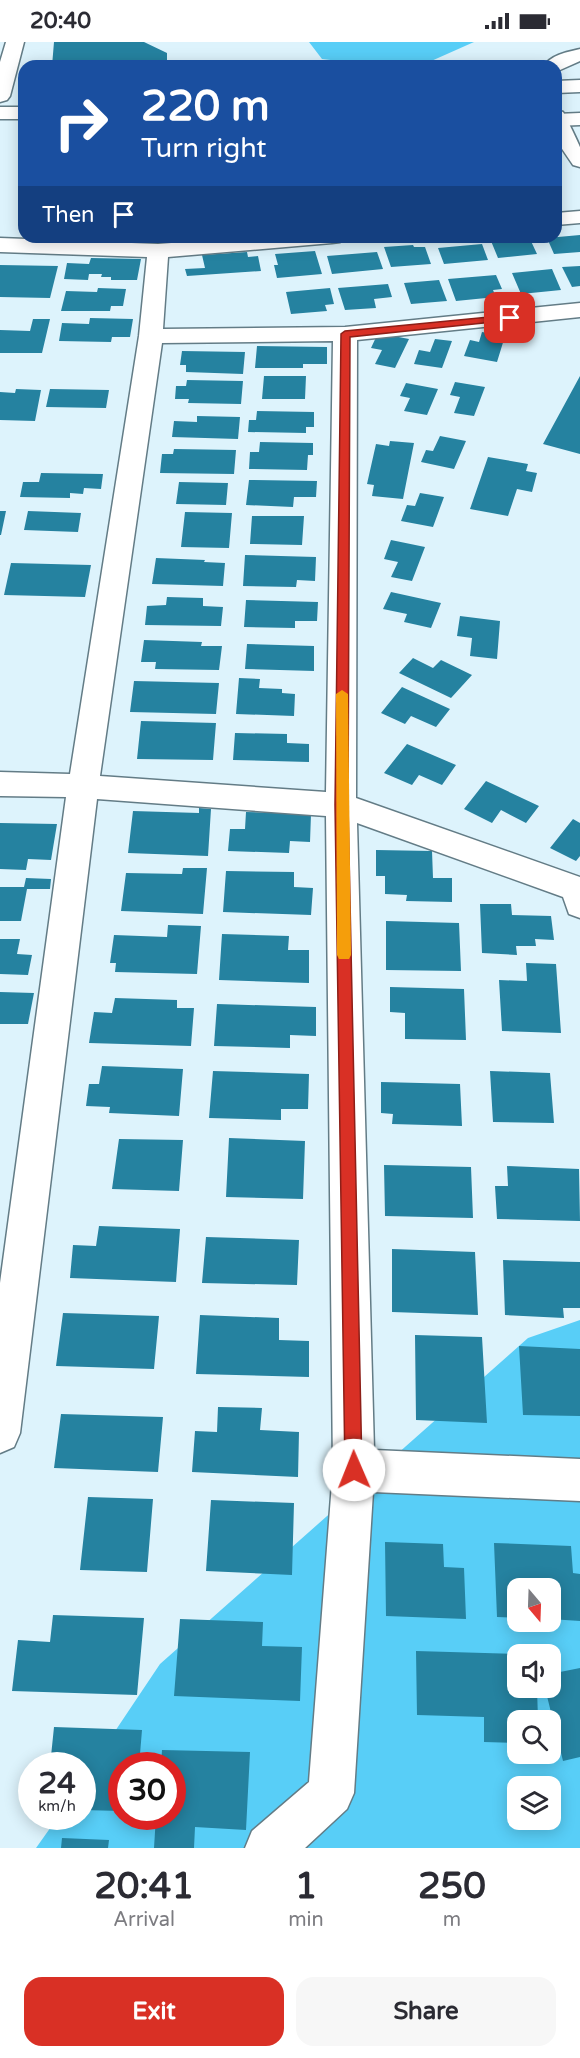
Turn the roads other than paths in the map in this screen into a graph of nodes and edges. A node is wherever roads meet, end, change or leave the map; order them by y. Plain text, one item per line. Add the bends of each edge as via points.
1 (15, 42) edge
2 (580, 55) edge
3 (562, 61) edge
4 (580, 86) edge
5 (562, 87) edge
6 (0, 96) edge
7 (580, 100) edge
8 (0, 113) edge
9 (18, 113) edge
10 (580, 119) edge
11 (562, 121) edge
12 (562, 122) edge
13 (562, 124) edge
14 (0, 126) edge
15 (18, 126) edge
16 (580, 161) edge
17 (580, 217) edge
18 (562, 218) edge
19 (257, 243) edge
20 (0, 245) edge
21 (158, 251) junction
22 (580, 310) edge
23 (345, 334) junction
24 (151, 336) junction
25 (0, 784) edge
26 (83, 786) junction
27 (341, 805) junction
28 (580, 905) edge
29 (0, 1433) edge
30 (354, 1470) junction
31 (580, 1480) edge
32 (269, 1848) edge

1 - 6 street
2 - 3 street
4 - 5 street
7 - 11 street
8 - 9 street
10 - 12 street
13 - 16 street
14 - 15 street
17 - 18 street
19 - 21 street
20 - 21 street
21 - 24 street
22 - 23 street
23 - 24 street
23 - 27 street
24 - 26 street
25 - 26 street
26 - 27 street
26 - 29 street
27 - 28 street via 578,888
27 - 30 street
30 - 31 street
30 - 32 street via 331,1793

